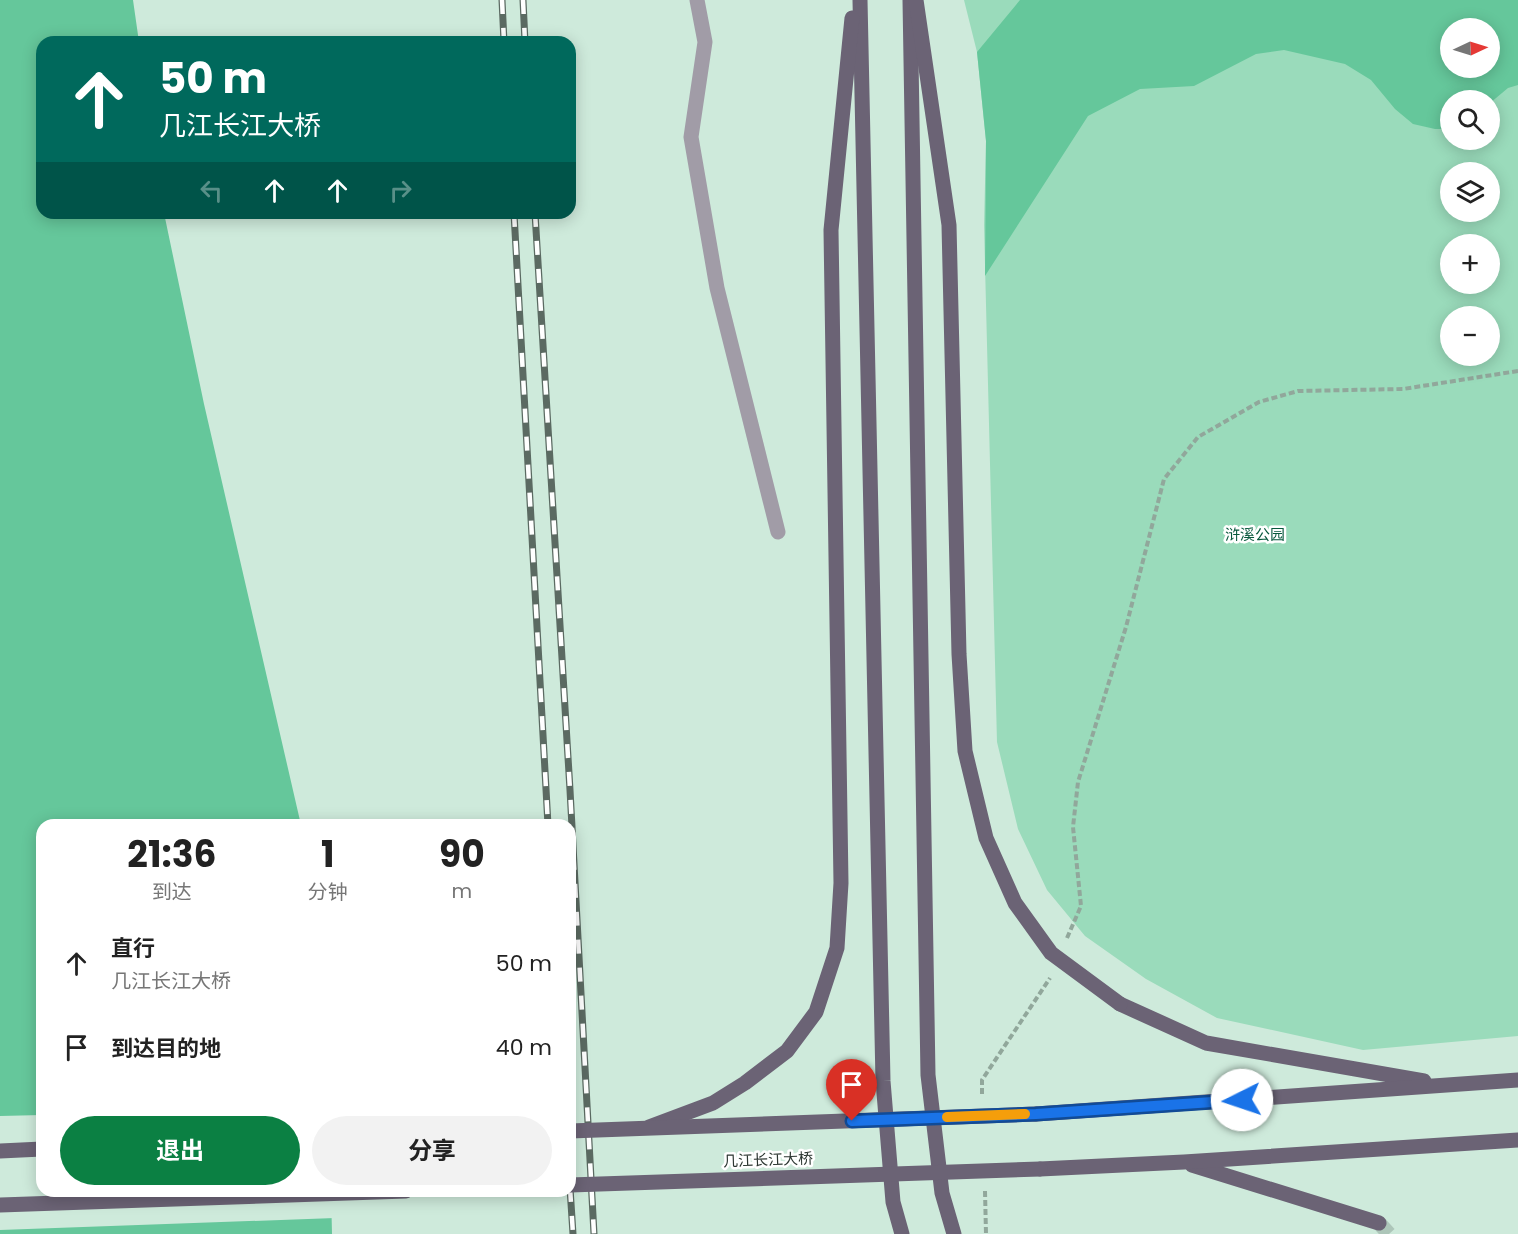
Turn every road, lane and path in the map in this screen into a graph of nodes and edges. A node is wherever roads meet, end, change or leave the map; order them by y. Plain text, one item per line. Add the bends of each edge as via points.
1 (697, 0) edge
2 (854, 0) edge
3 (860, 0) edge
4 (910, 0) edge
5 (916, 0) edge
6 (1518, 371) edge
7 (778, 532) dead end
8 (1064, 945) dead end
9 (1051, 975) dead end
10 (1518, 1080) edge
11 (1447, 1086) junction
12 (982, 1104) dead end
13 (644, 1129) junction
14 (576, 1131) edge
15 (1518, 1140) edge
16 (36, 1149) edge
17 (0, 1151) edge
18 (1184, 1162) junction
19 (576, 1185) edge
20 (984, 1187) dead end
21 (232, 1197) edge
22 (0, 1205) edge
23 (1379, 1223) tunnel mouth
24 (902, 1234) edge
25 (954, 1234) edge
26 (986, 1234) edge

1 - 7 lane via 705,42 691,137 717,288
2 - 13 main road, bridge via 831,230 841,884 837,948 816,1012 787,1051 713,1103
3 - 24 main road via 882,1080 893,1202
4 - 25 main road via 928,1075 942,1193
5 - 11 main road, bridge via 949,225 958,654 965,751 986,837 1015,903 1051,953 1120,1004 1206,1043
6 - 8 path via 1403,389 1298,391 1259,402 1198,437 1164,479 1126,627 1078,782 1074,827 1080,906
9 - 12 path via 982,1080
10 - 11 main road
11 - 13 main road, bridge via 1036,1114
13 - 14 main road, bridge
15 - 18 main road, 几江长江大桥
16 - 17 main road
18 - 19 main road, 几江长江大桥, bridge
18 - 23 main road
20 - 26 path
21 - 22 main road

